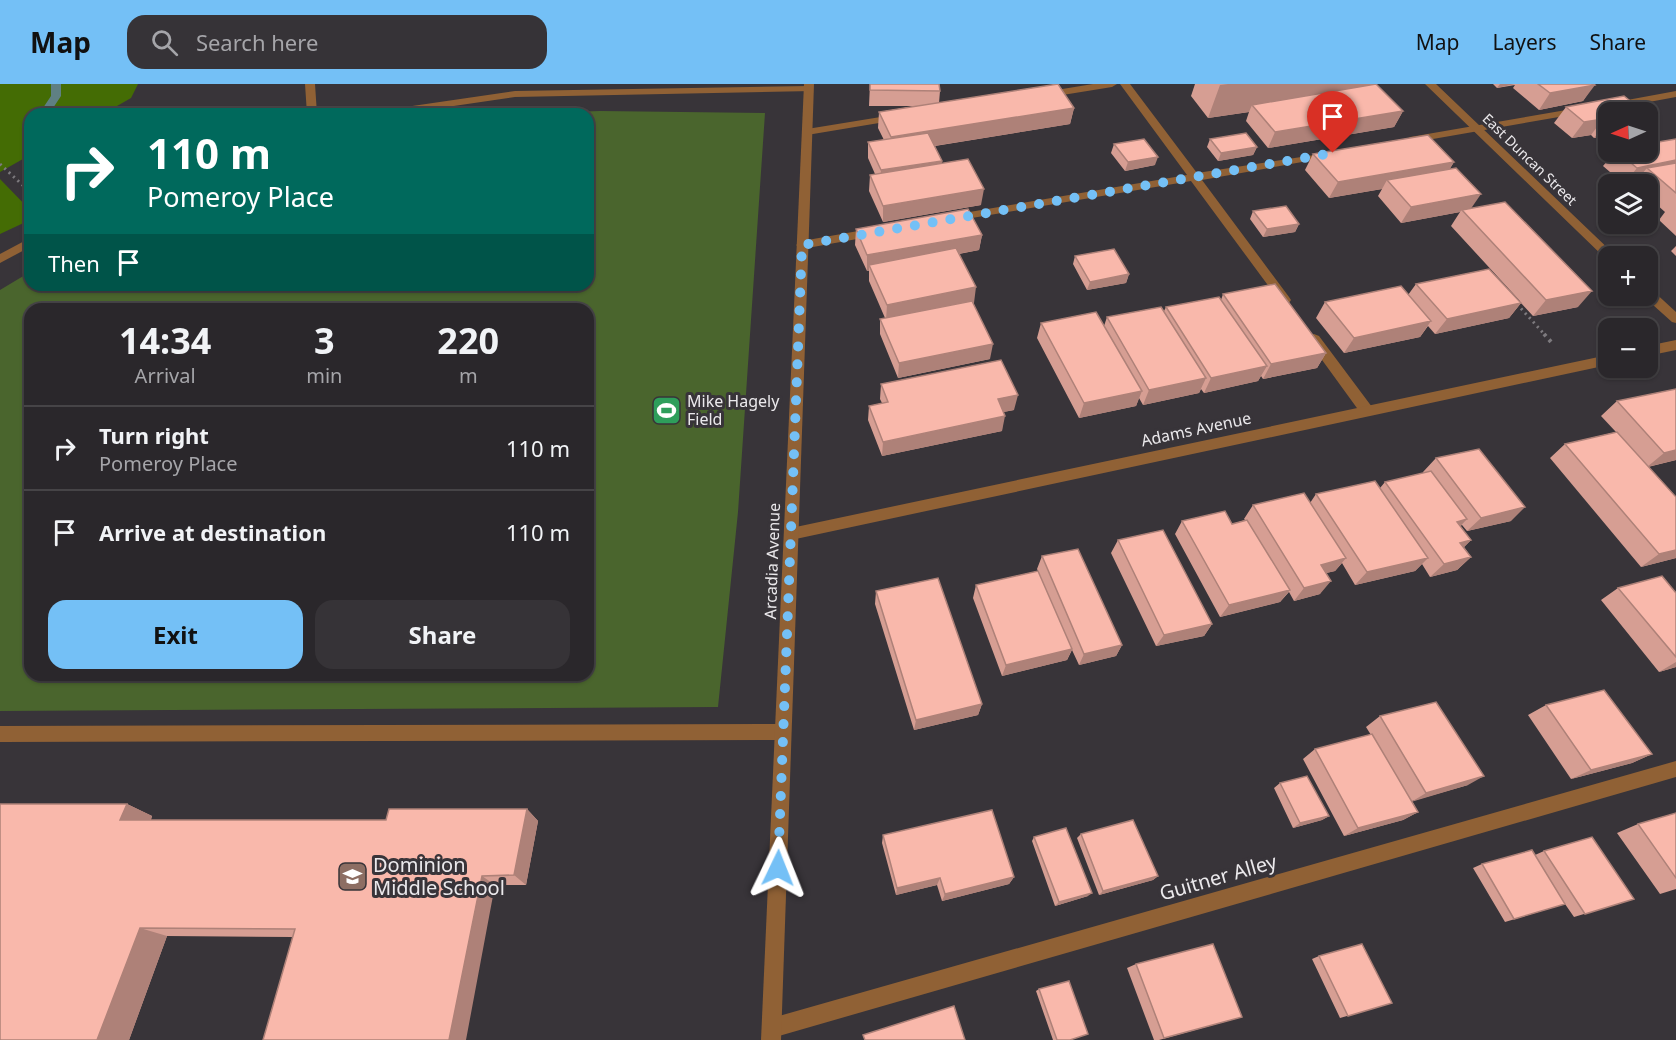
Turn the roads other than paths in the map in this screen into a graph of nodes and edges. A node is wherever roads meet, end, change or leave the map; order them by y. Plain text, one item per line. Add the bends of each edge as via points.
1 (310, 84) edge
2 (1112, 84) edge
3 (1125, 84) edge
4 (1430, 84) edge
5 (809, 86) edge
6 (1676, 94) edge
7 (1030, 97) edge
8 (312, 108) edge
9 (419, 108) edge
10 (913, 115) edge
11 (1477, 129) junction
12 (807, 132) junction
13 (1403, 141) edge
14 (1345, 152) edge
15 (1195, 177) junction
16 (937, 222) edge
17 (890, 230) edge
18 (24, 245) edge
19 (802, 245) junction
20 (1600, 246) edge
21 (0, 259) edge
22 (1658, 303) edge
23 (1291, 307) edge
24 (1676, 320) edge
25 (1304, 325) edge
26 (1676, 345) edge
27 (1658, 349) edge
28 (1598, 362) edge
29 (1367, 411) junction
30 (791, 534) junction
31 (783, 732) junction
32 (0, 734) edge
33 (1676, 769) edge
34 (771, 1034) edge

1 - 8 street
2 - 7 street
3 - 15 street
4 - 11 street, East Duncan Street
5 - 9 street via 515,94
5 - 12 street, Arcadia Avenue
6 - 11 street
10 - 12 street
11 - 13 street
11 - 20 street, East Duncan Street
12 - 19 street, Arcadia Avenue
14 - 15 street
15 - 16 street
15 - 23 street
17 - 19 street
18 - 21 street
19 - 30 street, Arcadia Avenue
22 - 24 street
25 - 29 street
26 - 27 street
28 - 29 street, Adams Avenue
29 - 30 street, Adams Avenue
30 - 31 street, Arcadia Avenue
31 - 32 street
31 - 34 street, Arcadia Avenue
33 - 34 street, Guitner Alley

